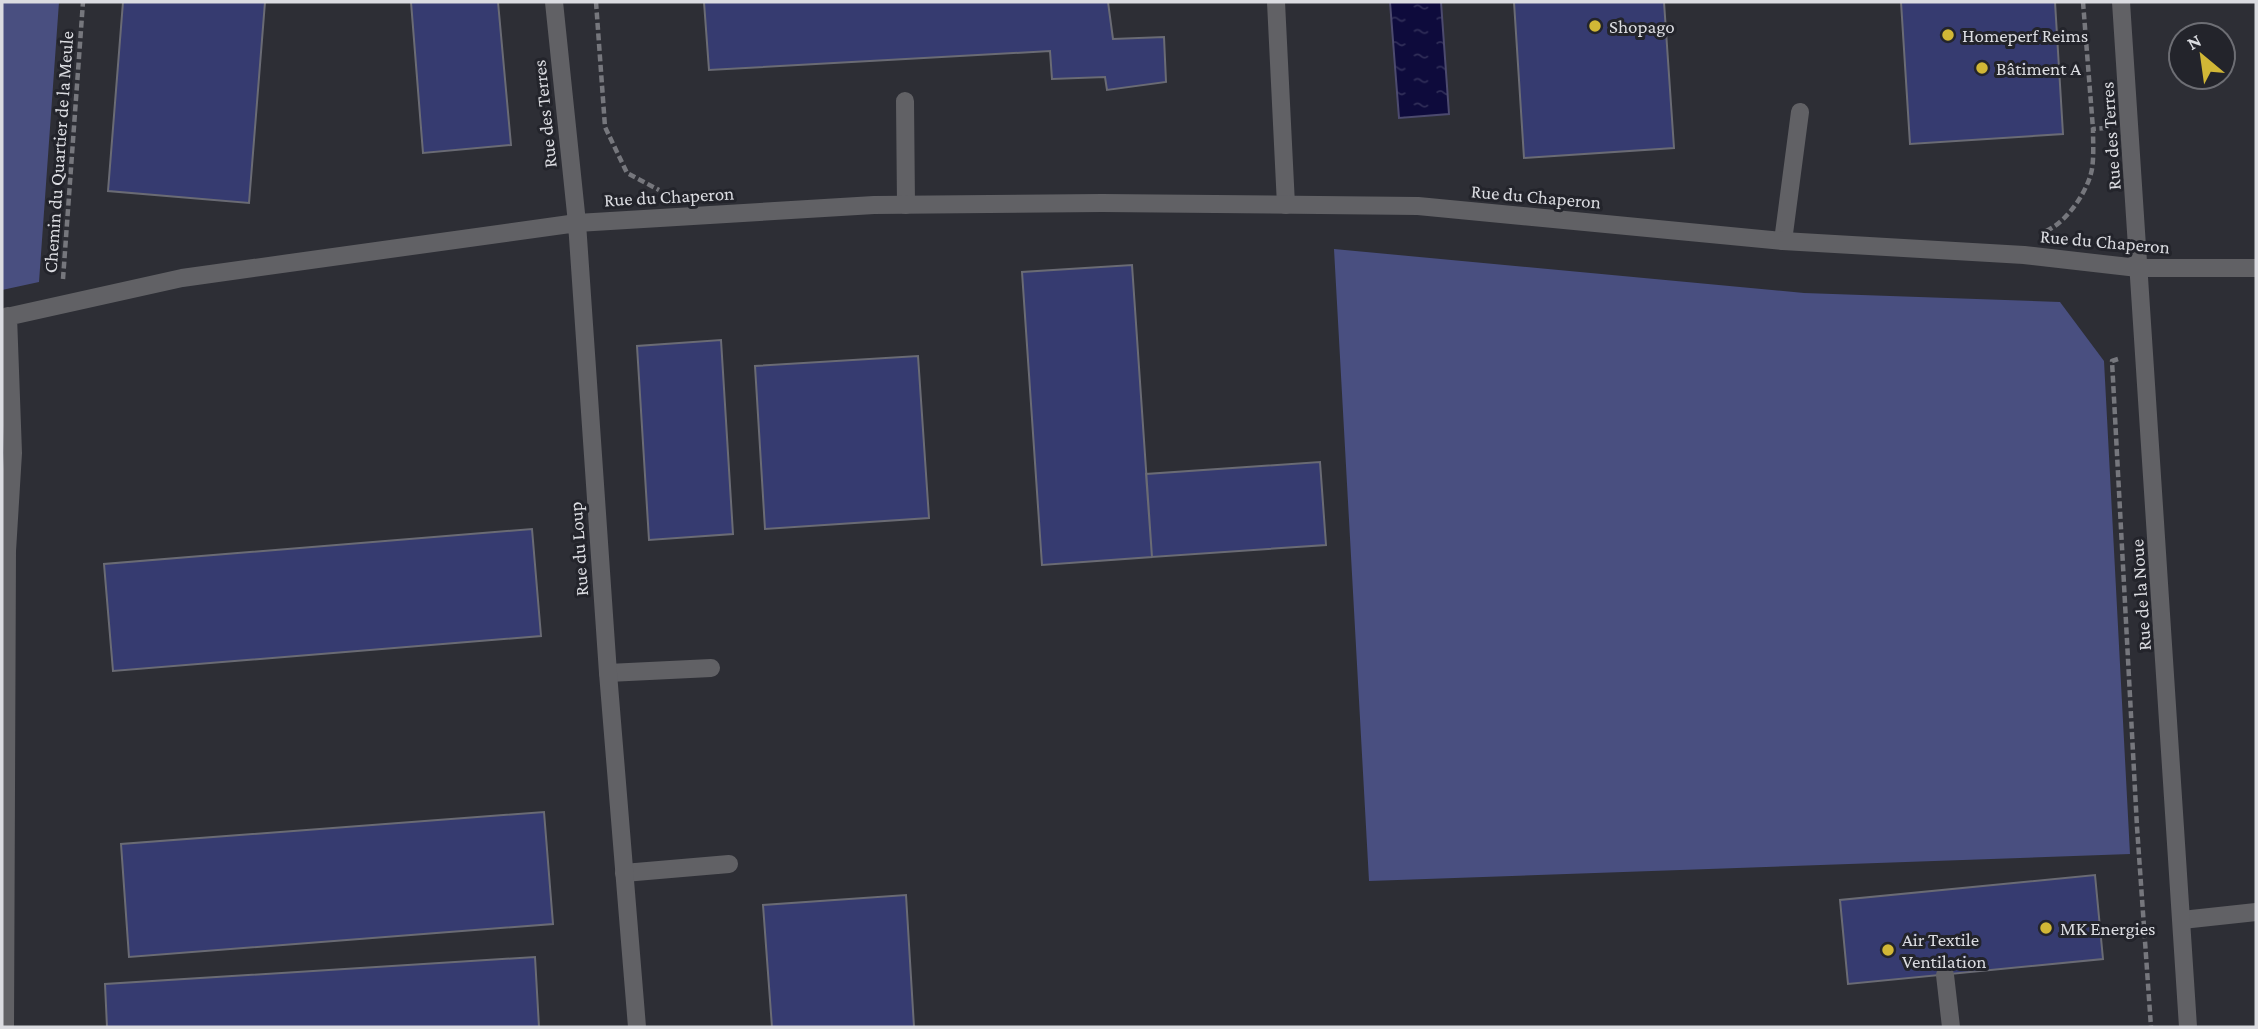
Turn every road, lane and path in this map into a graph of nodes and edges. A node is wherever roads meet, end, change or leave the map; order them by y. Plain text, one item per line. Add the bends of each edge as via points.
1 (83, 2) edge
2 (554, 2) edge
3 (596, 2) edge
4 (1276, 2) edge
5 (2083, 2) edge
6 (2121, 2) edge
7 (905, 101) dead end
8 (1800, 112) dead end
9 (2130, 126) junction
10 (2094, 129) junction
11 (906, 205) junction
12 (1286, 205) junction
13 (671, 217) junction
14 (577, 223) junction
15 (1783, 241) junction
16 (2024, 256) junction
17 (2138, 268) junction
18 (2256, 268) edge
19 (61, 304) junction
20 (5, 317) edge
21 (2145, 353) junction
22 (5, 552) edge
23 (711, 668) dead end
24 (608, 673) junction
25 (729, 864) dead end
26 (624, 873) junction
27 (2256, 912) edge
28 (2182, 920) junction
29 (1945, 975) dead end
30 (5, 1027) edge
31 (637, 1027) edge
32 (1951, 1027) edge
33 (2151, 1027) edge
34 (2189, 1027) edge

1 - 19 path, Chemin du Quartier de la Meule
2 - 14 street, Rue des Terres
3 - 13 path via 605,127 627,173 664,193
4 - 12 street
5 - 10 path
6 - 9 street, Rue des Terres
7 - 11 street
8 - 15 street
9 - 10 path
9 - 17 street, Rue des Terres
10 - 16 path via 2092,170 2074,208 2052,228 2029,232
11 - 12 street, Rue du Chaperon
11 - 13 street, Rue du Chaperon
12 - 15 street, Rue du Chaperon via 1418,206
13 - 14 street, Rue du Chaperon
14 - 19 street, Rue du Chaperon via 182,278
14 - 24 street, Rue du Loup
15 - 16 street, Rue du Chaperon
16 - 17 street, Rue du Chaperon
17 - 18 street, Rue du Chaperon
17 - 21 street, Rue de la Noue
19 - 20 street, Rue du Chaperon
20 - 22 street via 13,453
21 - 28 street, Rue de la Noue
21 - 33 path via 2112,361
22 - 30 street
23 - 24 street
24 - 26 street, Rue du Loup
25 - 26 street
26 - 31 street, Rue du Loup
27 - 28 street
28 - 34 street, Rue de la Noue
29 - 32 street

